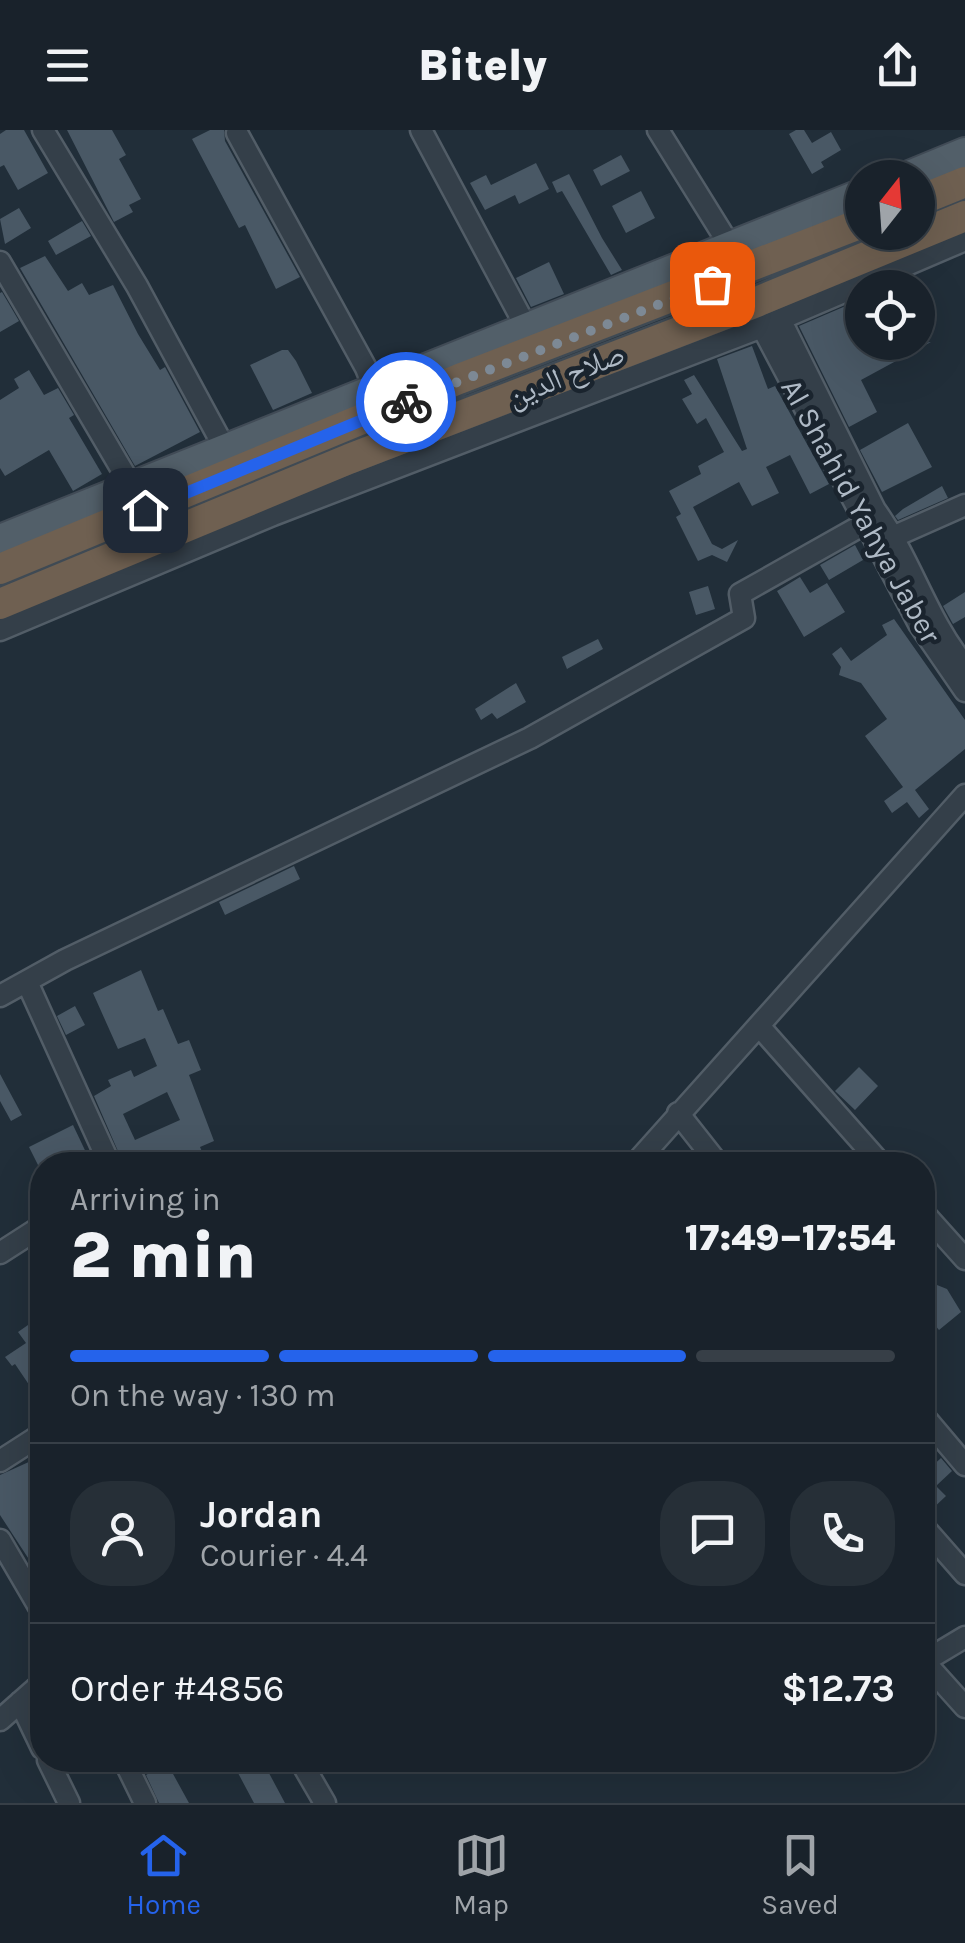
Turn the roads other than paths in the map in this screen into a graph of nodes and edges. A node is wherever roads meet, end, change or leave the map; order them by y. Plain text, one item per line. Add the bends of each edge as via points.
1 (42, 130) edge
2 (421, 130) edge
3 (658, 130) edge
4 (237, 132) dead end
5 (965, 152) edge
6 (935, 164) edge
7 (965, 182) edge
8 (935, 194) edge
9 (845, 200) edge
10 (965, 216) edge
11 (845, 229) edge
12 (965, 240) edge
13 (730, 246) junction
14 (0, 262) edge
15 (771, 323) junction
16 (524, 325) junction
17 (379, 399) junction
18 (224, 447) junction
19 (132, 487) junction
20 (965, 505) edge
21 (866, 523) junction
22 (894, 536) junction
23 (0, 539) edge
24 (0, 570) edge
25 (0, 604) edge
26 (0, 630) edge
27 (965, 666) edge
28 (965, 691) edge
29 (965, 795) edge
30 (26, 982) junction
31 (0, 996) edge
32 (760, 1026) junction
33 (678, 1113) junction
34 (104, 1152) edge
35 (645, 1152) edge
36 (710, 1152) edge
37 (871, 1152) edge
38 (935, 1231) edge
39 (30, 1234) edge
40 (0, 1253) edge
41 (965, 1259) edge
42 (935, 1429) edge
43 (30, 1442) edge
44 (0, 1461) edge
45 (965, 1465) edge
46 (0, 1540) edge
47 (935, 1541) edge
48 (965, 1574) edge
49 (30, 1591) edge
50 (965, 1636) edge
51 (935, 1654) edge
52 (935, 1673) edge
53 (30, 1693) edge
54 (20, 1702) junction
55 (965, 1708) edge
56 (0, 1720) edge
57 (30, 1723) edge
58 (54, 1772) edge
59 (130, 1772) edge
60 (307, 1772) edge
61 (69, 1803) edge
62 (146, 1803) edge
63 (326, 1803) edge

1 - 18 street
2 - 16 street
3 - 13 street
4 - 17 street
5 - 6 main road
7 - 8 highway
9 - 13 main road
10 - 25 highway, صلاح الدين
11 - 17 highway, صلاح الدين
12 - 15 street
13 - 16 main road
14 - 19 street
15 - 21 street, Al Shahid Yahya Jaber
15 - 22 street, Al Shahid Yahya Jaber
15 - 26 street via 273,515
16 - 17 main road
17 - 18 main road
17 - 24 highway, صلاح الدين
18 - 19 main road
19 - 23 main road
20 - 22 street
21 - 22 street
21 - 28 street, Al Shahid Yahya Jaber via 919,624
21 - 30 street via 740,594 744,618 530,738
22 - 27 street, Al Shahid Yahya Jaber via 941,636
29 - 32 street
30 - 31 street
30 - 34 street
32 - 33 street
32 - 37 street
33 - 35 street
33 - 36 street
38 - 41 street
39 - 40 street
42 - 45 street
43 - 44 street
46 - 49 street
47 - 48 street
50 - 51 street
52 - 55 street
53 - 54 street
54 - 56 street
54 - 57 street
58 - 61 street
59 - 62 street
60 - 63 street

